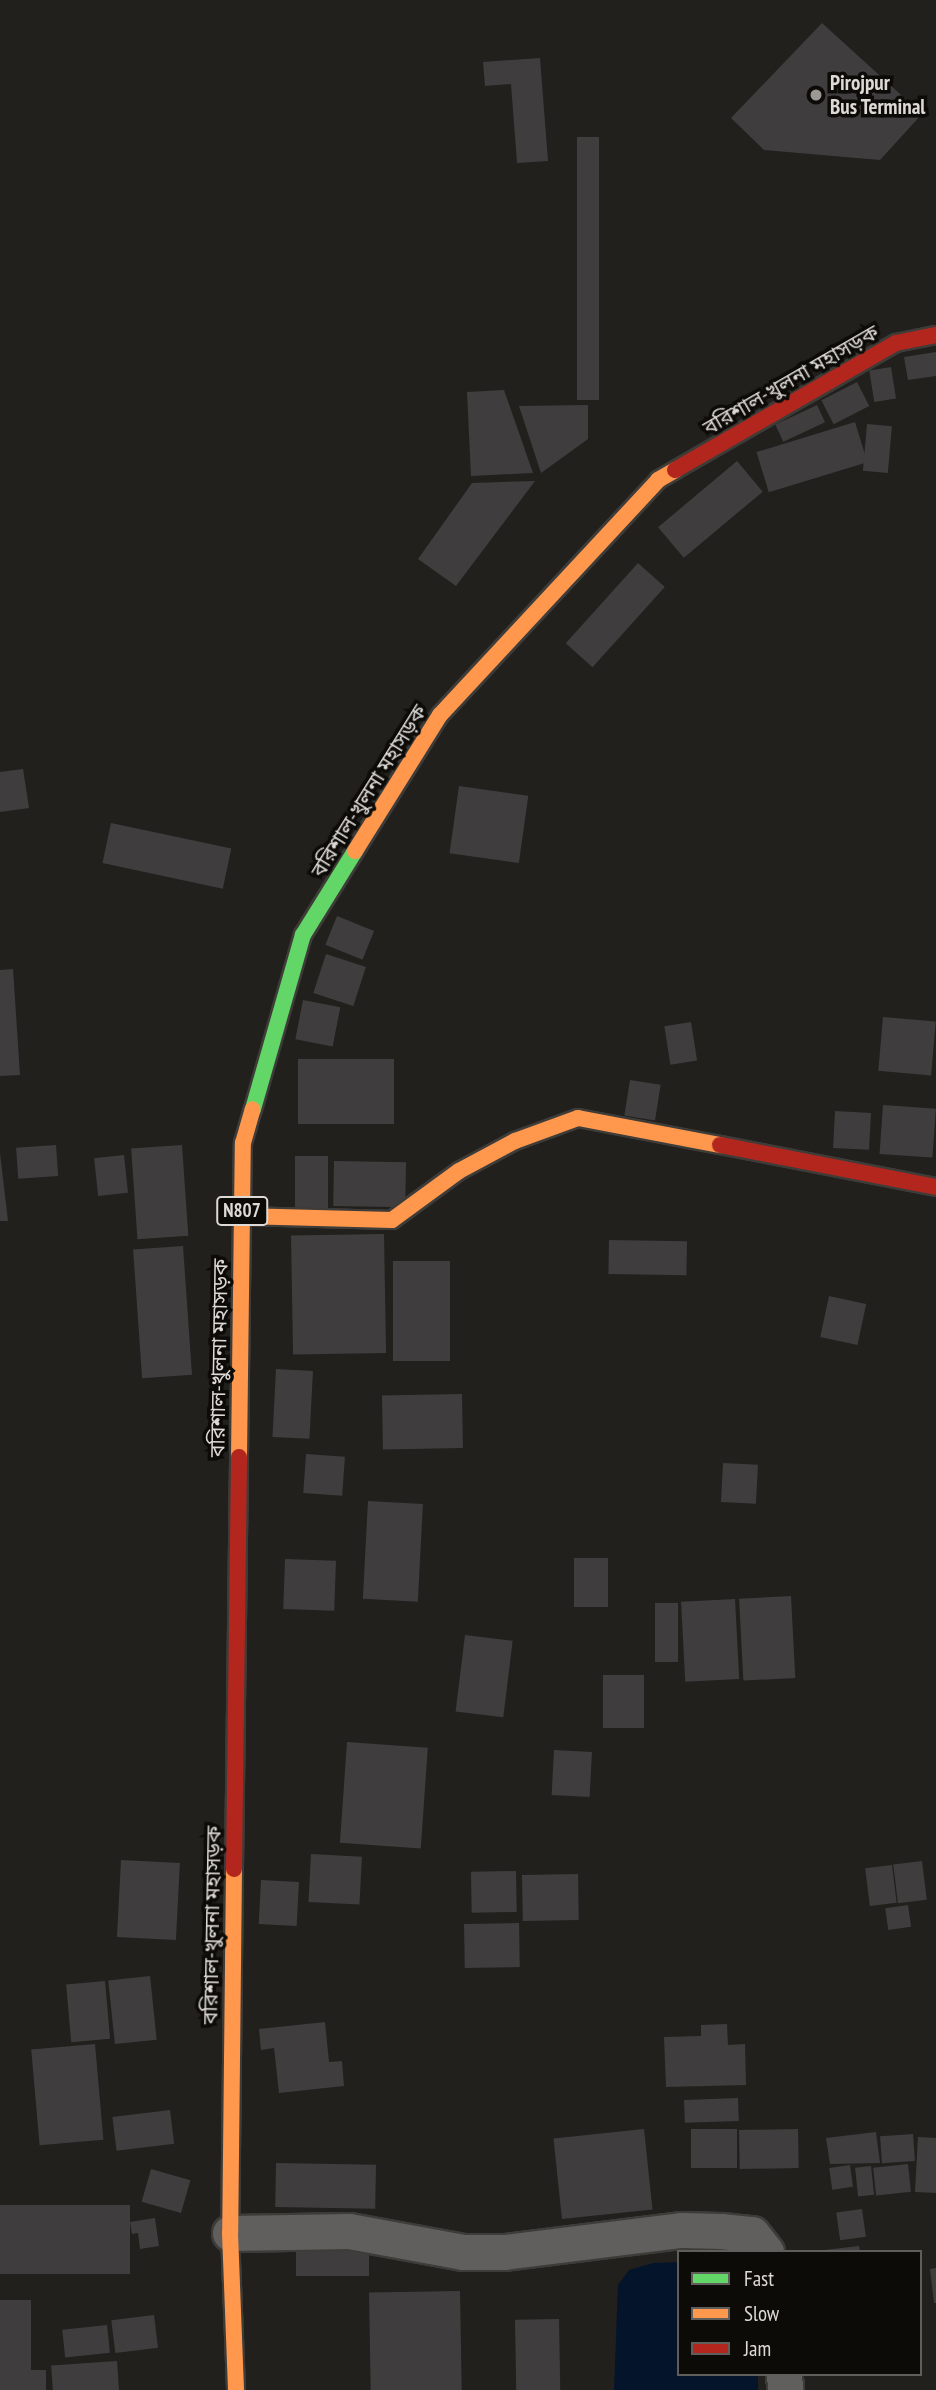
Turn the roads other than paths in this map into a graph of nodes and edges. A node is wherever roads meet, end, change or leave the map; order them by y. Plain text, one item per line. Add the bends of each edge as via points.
1 (936, 335) edge
2 (936, 1186) edge
3 (242, 1216) junction
4 (230, 2234) junction
5 (764, 2250) edge
6 (236, 2390) edge

1 - 3 main road, বরিশাল-খুলনা মহাসড়ক / N807 via 896,344 658,480 440,715 303,935 243,1143
2 - 3 main road via 578,1118 458,1171 392,1220
3 - 4 main road, বরিশাল-খুলনা মহাসড়ক / N807
4 - 5 street via 349,2231 463,2252 504,2252 681,2230 721,2231 752,2234
4 - 6 main road, বরিশাল-খুলনা মহাসড়ক / N807

